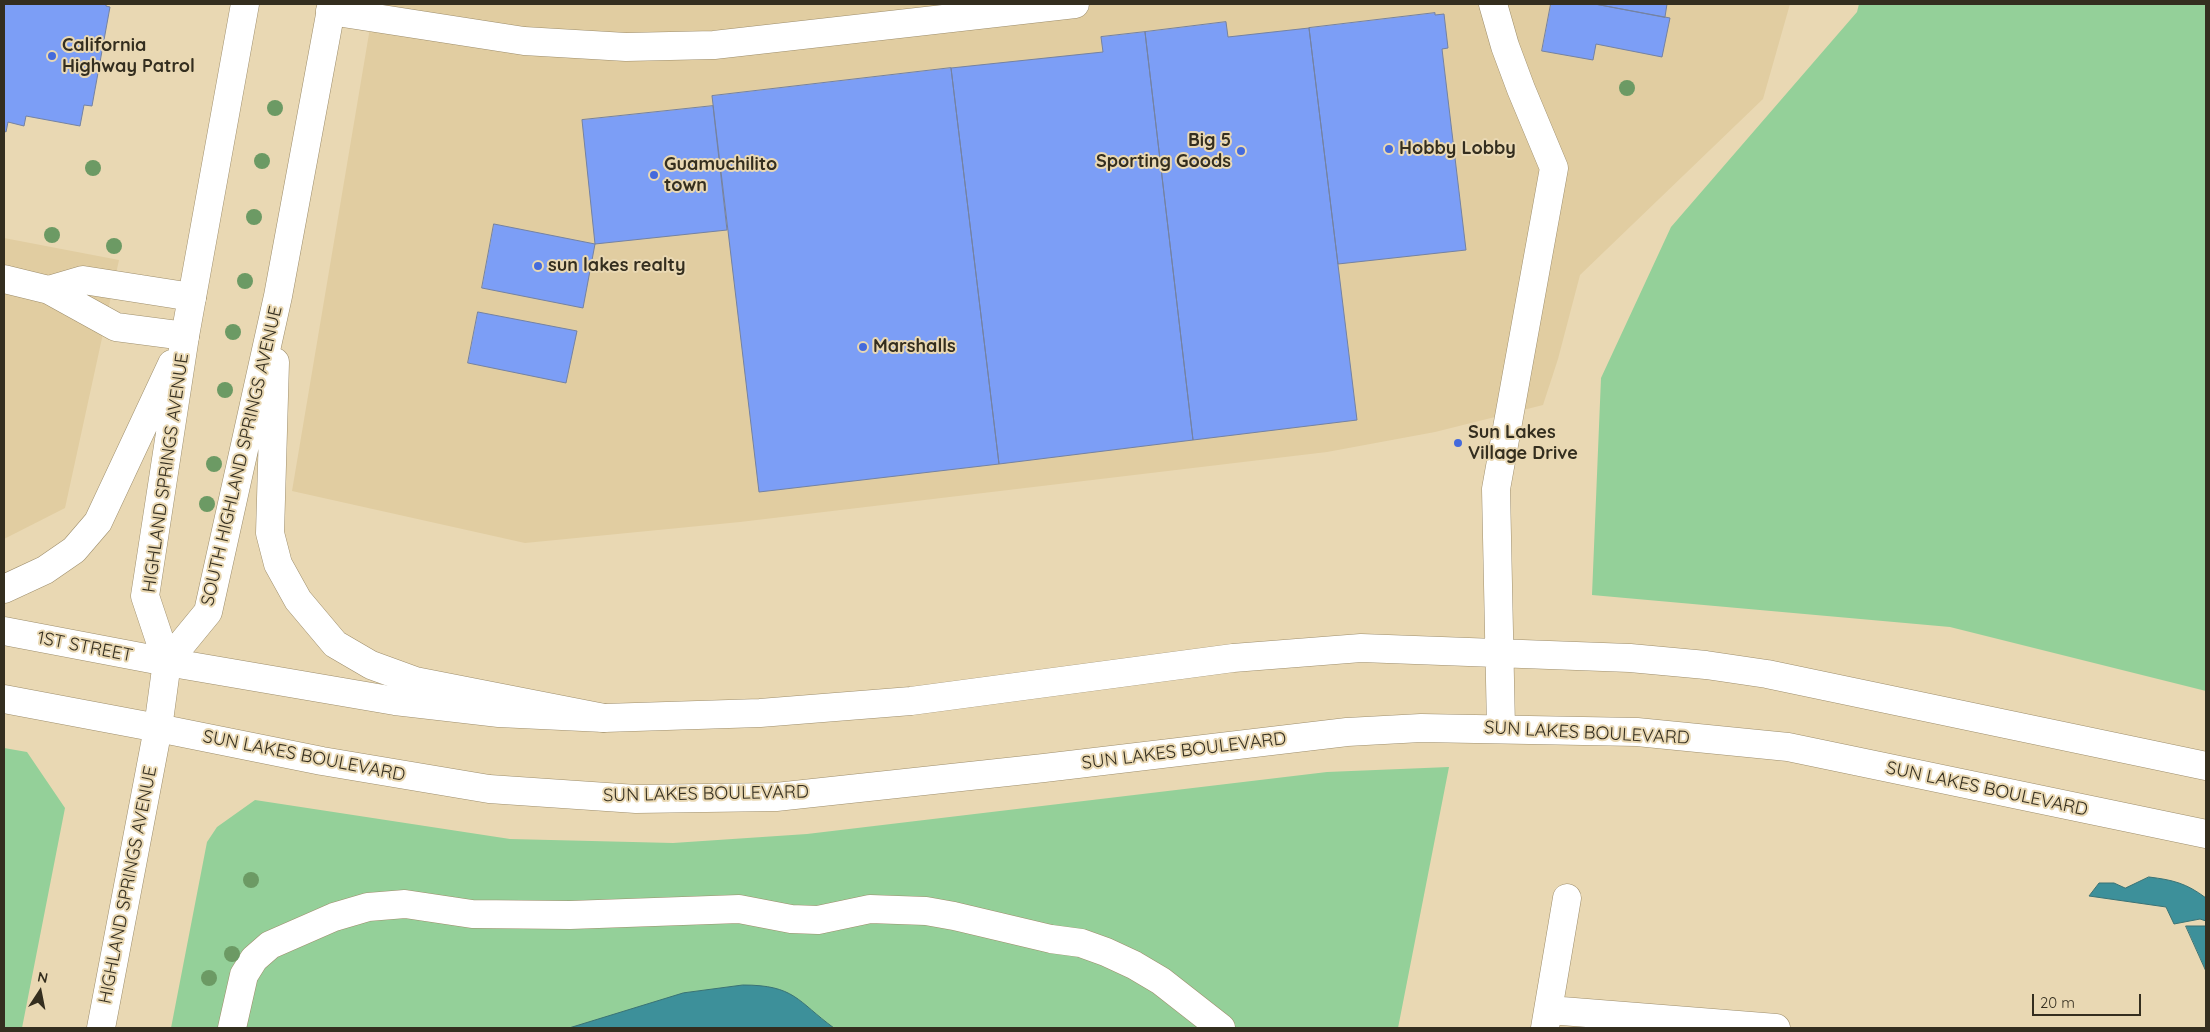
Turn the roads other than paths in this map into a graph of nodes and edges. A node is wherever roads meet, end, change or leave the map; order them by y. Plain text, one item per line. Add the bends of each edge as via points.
1 (245, 4) edge
2 (1074, 4) edge
3 (1493, 4) edge
4 (331, 7) edge
5 (4, 279) edge
6 (50, 290) junction
7 (278, 296) junction
8 (192, 297) junction
9 (185, 336) junction
10 (4, 589) edge
11 (4, 631) edge
12 (1499, 652) junction
13 (167, 662) junction
14 (4, 700) edge
15 (604, 718) junction
16 (158, 728) junction
17 (1501, 728) junction
18 (2206, 766) edge
19 (2206, 834) edge
20 (1567, 898) dead end
21 (1547, 1019) edge
22 (100, 1028) edge
23 (232, 1028) edge
24 (1221, 1028) edge
25 (1776, 1028) edge

1 - 8 street, HIGHLAND SPRINGS AVENUE
2 - 4 street via 714,45 626,46 524,41
3 - 12 street via 1505,46 1554,168 1496,489
4 - 7 street
5 - 6 street
6 - 8 street via 82,280
6 - 9 street via 116,327
7 - 13 street, SOUTH HIGHLAND SPRINGS AVENUE via 208,612
7 - 15 street via 270,533 278,564 298,600 335,644 371,665 415,681
8 - 9 street, HIGHLAND SPRINGS AVENUE
9 - 10 street via 98,522 74,550 60,560
9 - 13 street, HIGHLAND SPRINGS AVENUE via 145,596
11 - 13 street, 1ST STREET
12 - 15 street via 1361,648 1233,658 911,701 760,714
12 - 17 street
12 - 18 street via 1706,664
13 - 15 street via 395,701 499,714
13 - 16 street, HIGHLAND SPRINGS AVENUE
14 - 16 street
16 - 17 street, SUN LAKES BOULEVARD via 322,762 489,789 636,799 776,797 1347,732
16 - 22 street, HIGHLAND SPRINGS AVENUE
17 - 19 street, SUN LAKES BOULEVARD via 1637,732 1788,747
20 - 21 street
21 - 25 street
23 - 24 street via 244,975 254,959 270,945 334,917 368,907 405,904 472,914 570,915 739,909 818,920 870,909 935,913 1081,943 1106,952 1161,981

